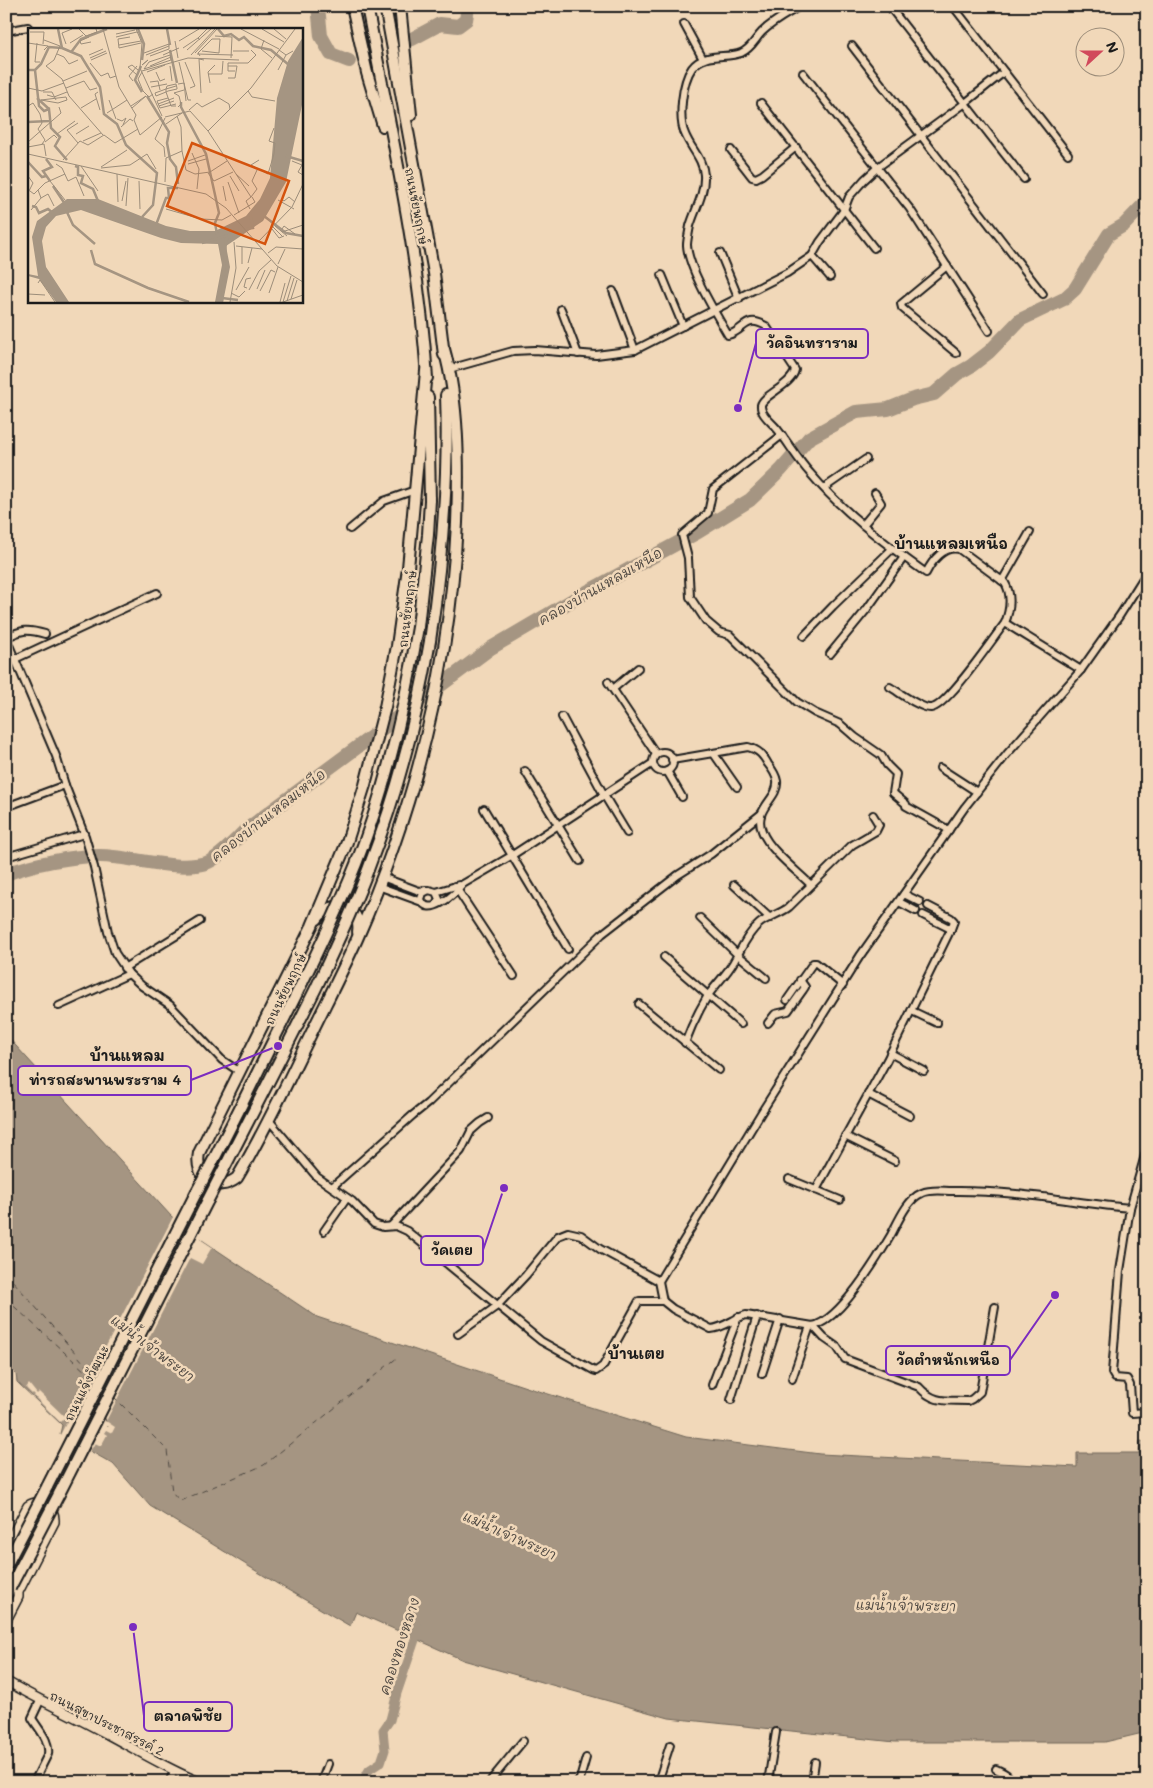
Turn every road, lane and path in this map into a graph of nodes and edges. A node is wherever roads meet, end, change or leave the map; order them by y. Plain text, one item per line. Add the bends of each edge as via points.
1 (352, 6) edge
2 (367, 6) edge
3 (385, 6) edge
4 (400, 6) edge
5 (800, 6) edge
6 (889, 6) edge
7 (953, 6) edge
8 (684, 24) dead end
9 (28, 27) dead end
10 (6, 31) edge
11 (852, 46) dead end
12 (703, 59) junction
13 (1004, 72) junction
14 (803, 73) dead end
15 (761, 103) dead end
16 (964, 104) junction
17 (921, 135) junction
18 (796, 148) junction
19 (731, 150) dead end
20 (1068, 154) dead end
21 (414, 166) junction
22 (878, 167) junction
23 (397, 170) junction
24 (1024, 179) dead end
25 (844, 210) junction
26 (874, 248) dead end
27 (720, 253) dead end
28 (812, 256) junction
29 (947, 266) junction
30 (662, 275) dead end
31 (830, 277) dead end
32 (612, 291) dead end
33 (1043, 294) dead end
34 (739, 299) junction
35 (561, 309) dead end
36 (714, 310) junction
37 (683, 326) junction
38 (989, 331) dead end
39 (444, 349) junction
40 (635, 350) junction
41 (956, 353) dead end
42 (578, 354) junction
43 (449, 369) junction
44 (426, 371) junction
45 (782, 435) junction
46 (866, 459) dead end
47 (824, 488) junction
48 (416, 489) junction
49 (874, 493) dead end
50 (862, 525) junction
51 (350, 529) dead end
52 (1030, 532) dead end
53 (892, 548) junction
54 (904, 557) junction
55 (1147, 572) edge
56 (1002, 581) junction
57 (157, 593) dead end
58 (1005, 623) junction
59 (45, 634) dead end
60 (804, 636) dead end
61 (830, 654) dead end
62 (15, 659) junction
63 (638, 668) dead end
64 (1081, 670) junction
65 (608, 682) dead end
66 (890, 687) dead end
67 (613, 689) junction
68 (562, 717) dead end
69 (656, 754) junction
70 (714, 754) junction
71 (672, 760) junction
72 (653, 763) junction
73 (940, 768) dead end
74 (525, 771) dead end
75 (667, 771) junction
76 (65, 785) junction
77 (737, 786) dead end
78 (977, 792) junction
79 (604, 796) junction
80 (682, 797) dead end
81 (6, 807) edge
82 (484, 809) dead end
83 (761, 814) junction
84 (873, 815) dead end
85 (558, 825) junction
86 (949, 830) junction
87 (627, 833) dead end
88 (84, 834) junction
89 (511, 856) junction
90 (6, 857) edge
91 (580, 861) dead end
92 (380, 881) junction
93 (734, 885) dead end
94 (811, 885) junction
95 (457, 888) junction
96 (426, 890) junction
97 (436, 892) junction
98 (904, 894) junction
99 (422, 902) junction
100 (899, 902) junction
101 (920, 902) dead end
102 (436, 905) junction
103 (928, 906) dead end
104 (916, 911) dead end
105 (923, 915) dead end
106 (700, 918) dead end
107 (770, 918) junction
108 (200, 921) dead end
109 (312, 926) junction
110 (951, 929) junction
111 (357, 938) junction
112 (568, 949) dead end
113 (738, 955) junction
114 (664, 957) dead end
115 (124, 968) junction
116 (129, 974) junction
117 (514, 976) dead end
118 (766, 978) dead end
119 (800, 980) junction
120 (844, 985) junction
121 (708, 996) junction
122 (787, 1000) dead end
123 (639, 1004) dead end
124 (59, 1006) dead end
125 (912, 1010) junction
126 (768, 1023) dead end
127 (937, 1023) dead end
128 (742, 1024) dead end
129 (685, 1043) junction
130 (890, 1053) junction
131 (719, 1070) dead end
132 (924, 1071) dead end
133 (240, 1072) junction
134 (868, 1094) junction
135 (910, 1116) dead end
136 (488, 1118) dead end
137 (268, 1119) junction
138 (845, 1136) junction
139 (1147, 1148) edge
140 (895, 1161) dead end
141 (789, 1179) dead end
142 (332, 1187) junction
143 (816, 1190) junction
144 (196, 1194) joint
145 (347, 1198) junction
146 (840, 1200) dead end
147 (1130, 1208) junction
148 (391, 1226) junction
149 (324, 1230) dead end
150 (659, 1281) junction
151 (662, 1301) junction
152 (497, 1306) junction
153 (995, 1307) dead end
154 (757, 1316) junction
155 (738, 1317) junction
156 (780, 1320) junction
157 (811, 1326) junction
158 (458, 1334) dead end
159 (762, 1374) dead end
160 (792, 1379) dead end
161 (712, 1385) dead end
162 (731, 1400) dead end
163 (1147, 1412) edge
164 (6, 1548) edge
165 (6, 1566) edge
166 (6, 1584) edge
167 (18, 1592) junction
168 (6, 1595) edge
169 (6, 1620) edge
170 (6, 1681) edge
171 (40, 1701) junction
172 (776, 1732) dead end
173 (524, 1741) dead end
174 (670, 1745) dead end
175 (586, 1758) dead end
176 (815, 1762) dead end
177 (328, 1764) dead end
178 (996, 1769) dead end
179 (174, 1771) junction
180 (34, 1782) edge
181 (169, 1782) edge
182 (200, 1782) edge
183 (321, 1782) edge
184 (500, 1782) edge
185 (577, 1782) edge
186 (658, 1782) edge
187 (768, 1782) edge
188 (812, 1782) edge
189 (1010, 1782) edge

1 - 23 main road via 367,73
2 - 23 main road, ถนนชัยพฤกษ์
3 - 21 main road, ถนนชัยพฤกษ์
4 - 21 main road
5 - 12 street via 777,19 743,52
6 - 16 street
7 - 13 street
8 - 12 street
9 - 10 street
11 - 17 street
12 - 36 street via 692,68 686,79 682,123 684,133 703,166 704,176 703,192 690,226 687,245 690,262
13 - 16 street
13 - 20 street
14 - 22 street
15 - 18 street
16 - 17 street
16 - 24 street
17 - 22 street
17 - 33 street
18 - 19 street via 756,178
18 - 25 street
21 - 39 main road, ถนนชัยพฤกษ์
22 - 25 street via 849,198
22 - 29 street
23 - 44 main road, ถนนชัยพฤกษ์ via 419,296
25 - 26 street
25 - 28 street
27 - 34 street
28 - 31 street
28 - 34 street
29 - 38 street
29 - 41 street via 900,304
30 - 37 street
32 - 40 street
34 - 36 street
35 - 42 street
36 - 37 street
36 - 45 street via 728,335 750,321 766,326 794,370 786,384 761,404 765,416
37 - 40 street
39 - 43 main road, ถนนชัยพฤกษ์
39 - 168 main road, ถนนชัยพฤกษ์, bridge via 446,489 430,641 403,765 369,869 295,1031
40 - 42 street
42 - 43 street via 513,351
43 - 92 main road, ถนนชัยพฤกษ์ via 459,478 450,609 429,724 409,800
44 - 48 main road, ถนนชัยพฤกษ์
44 - 144 main road, ถนนชัยพฤกษ์, bridge via 430,500 418,627 407,688 378,801 356,864 322,942
45 - 47 street
45 - 86 street via 713,489 708,512 681,536 688,558 689,595 706,620 720,632 730,635 797,702 840,724 882,754 887,766 896,774 894,794 906,806
46 - 47 street
47 - 50 street
48 - 51 street via 384,501
48 - 109 main road, ถนนชัยพฤกษ์ via 397,646 373,756 346,845
49 - 50 street via 881,503
50 - 53 street
52 - 56 street
53 - 54 street
53 - 60 street
54 - 56 street via 926,573 944,551 959,549
54 - 61 street
55 - 64 street
56 - 58 street via 1010,594
57 - 62 street
58 - 64 street
58 - 66 street via 938,706 922,707
59 - 62 street via 22,630 6,638
62 - 76 street
63 - 67 street
64 - 78 street
65 - 67 street
67 - 69 street
68 - 79 street
69 - 71 street via 666,752
69 - 72 street
70 - 71 street
70 - 77 street
70 - 83 street via 748,748 758,750 764,757 777,782 776,791
71 - 75 street
72 - 75 street via 656,770
72 - 79 street
73 - 78 street
74 - 85 street
75 - 80 street
76 - 81 street
76 - 88 street
78 - 86 street
79 - 85 street
79 - 87 street
82 - 89 street
83 - 94 street via 762,832 770,845
83 - 142 street via 602,934 428,1104
84 - 94 street via 879,825 876,831 852,845
85 - 89 street
85 - 91 street
86 - 98 street
88 - 90 street
88 - 115 street via 108,932
89 - 95 street
89 - 112 street
92 - 96 street via 418,891
92 - 99 street
92 - 111 main road, ถนนชัยพฤกษ์
93 - 107 street
94 - 107 street via 781,914
95 - 97 street
95 - 102 street
95 - 117 street
96 - 97 street
96 - 99 street via 421,896
97 - 102 street via 439,898
98 - 100 street
98 - 101 street
99 - 102 street via 426,907
100 - 104 street
100 - 120 street via 860,956
103 - 110 street via 954,920
105 - 110 street
106 - 113 street
107 - 113 street via 752,932
108 - 115 street
109 - 111 main road via 323,912 342,906 355,914 358,920
109 - 133 main road, ถนนชัยพฤกษ์
110 - 125 street
111 - 137 main road, ถนนชัยพฤกษ์
113 - 118 street
113 - 121 street
114 - 121 street
115 - 116 street
116 - 124 street
116 - 133 street via 170,1005 222,1060
119 - 120 street via 816,963
119 - 122 street
119 - 126 street via 805,987 788,1011 775,1014
120 - 150 street via 761,1113
121 - 128 street
121 - 129 street
123 - 129 street
125 - 127 street
125 - 130 street
129 - 131 street
130 - 132 street
130 - 134 street
133 - 137 main road, ถนนชัยพฤกษ์ via 199,1153 201,1174 209,1182 220,1185 238,1178
134 - 135 street
134 - 138 street
136 - 148 street via 475,1127 461,1151
137 - 142 street via 313,1172
138 - 140 street
138 - 143 street
139 - 147 street
141 - 143 street
142 - 145 street
143 - 146 street
144 - 165 main road, ถนนแจ้งวัฒนะ, bridge
145 - 148 street via 374,1224
145 - 149 street
147 - 157 street via 970,1190 928,1191 916,1197 904,1212 853,1292 823,1322
147 - 163 street via 1120,1271 1112,1373 1115,1378 1127,1379 1130,1385 1132,1413
148 - 152 street via 407,1231
150 - 151 street
150 - 152 street via 580,1235 563,1232
151 - 152 street via 639,1301 603,1366 596,1370 541,1342
151 - 155 street via 712,1329
152 - 158 street
153 - 157 street via 980,1392 968,1401 932,1399 919,1387 844,1359 834,1344
154 - 155 street via 746,1314
154 - 156 street
154 - 162 street
155 - 161 street
156 - 157 street
156 - 159 street
157 - 160 street
164 - 167 main road via 28,1506 42,1503 50,1507 55,1515 54,1522
166 - 167 main road
167 - 169 main road
170 - 171 street, ถนนสุขาประชาสรรค์ 2
171 - 179 street, ถนนสุขาประชาสรรค์ 2
171 - 180 street via 32,1718 46,1739 48,1754
172 - 187 street
173 - 184 street via 491,1780
174 - 186 street
175 - 185 street
176 - 188 street
177 - 183 street
178 - 189 street via 1007,1774
179 - 181 street
179 - 182 street, ถนนสุขาประชาสรรค์ 2

